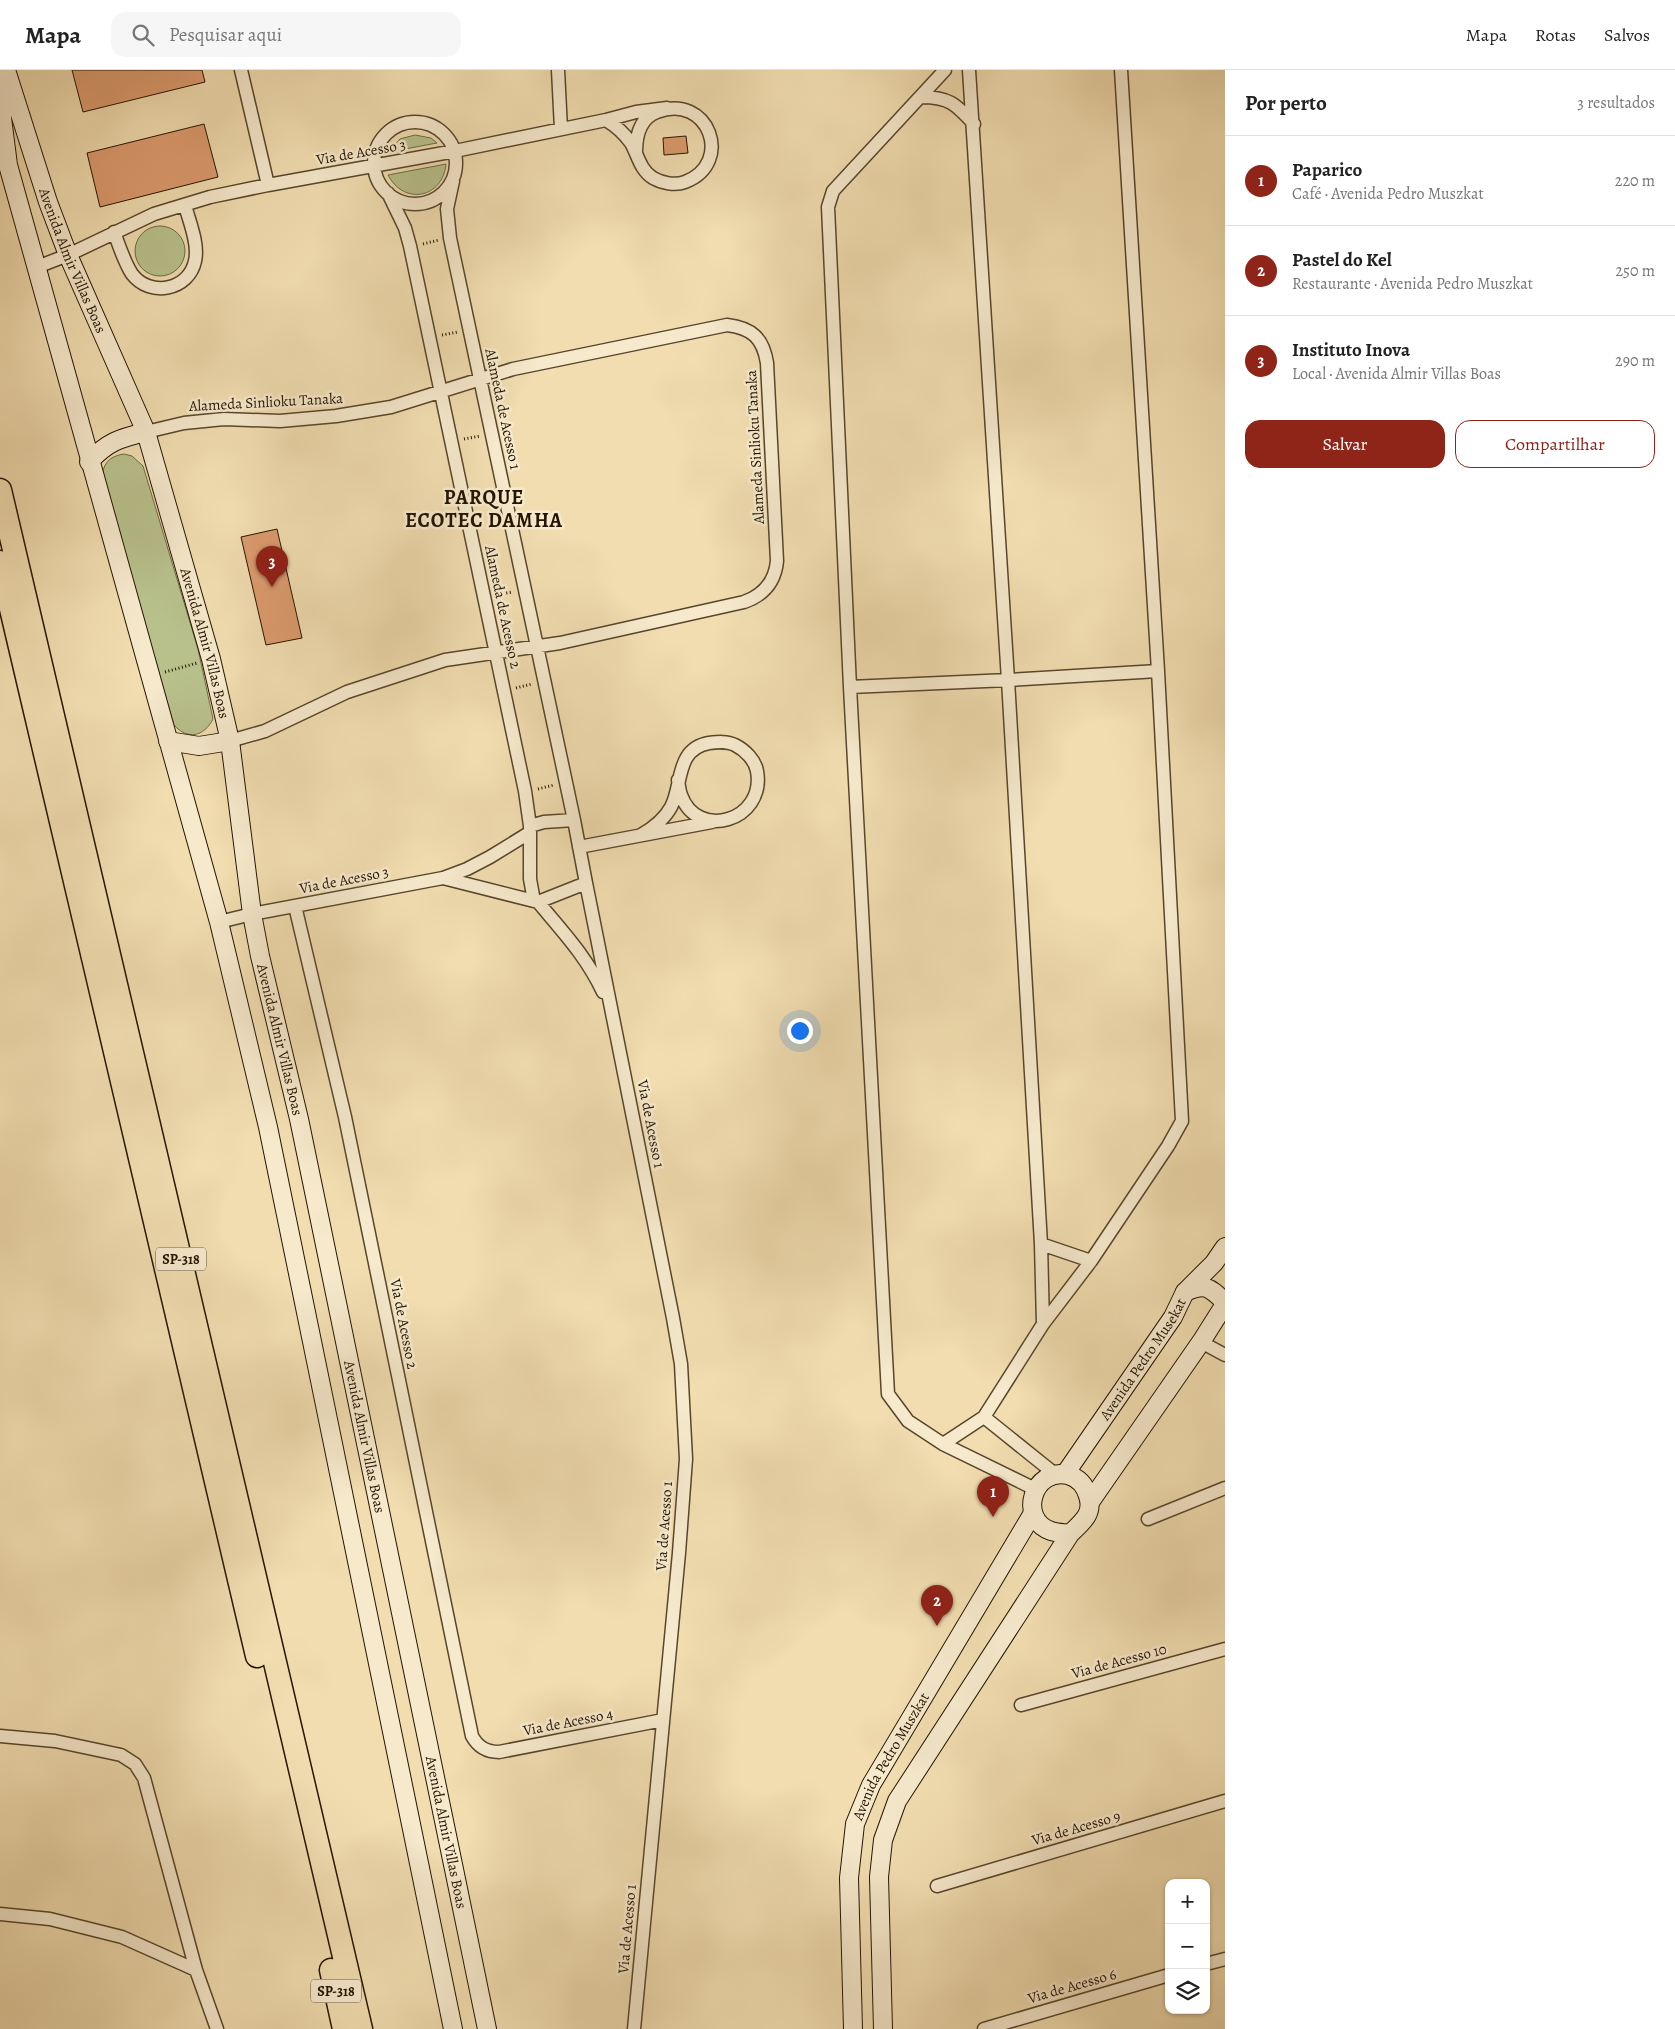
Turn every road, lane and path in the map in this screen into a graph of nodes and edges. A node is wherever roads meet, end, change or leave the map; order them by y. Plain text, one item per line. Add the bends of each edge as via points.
1 (241, 70) edge
2 (558, 70) edge
3 (945, 70) edge
4 (969, 70) edge
5 (1121, 70) edge
6 (7, 72) edge
7 (921, 97) junction
8 (667, 108) junction
9 (606, 120) junction
10 (974, 124) junction
11 (561, 129) junction
12 (455, 151) junction
13 (636, 152) junction
14 (374, 167) junction
15 (453, 180) junction
16 (268, 185) junction
17 (388, 193) junction
18 (185, 205) junction
19 (114, 232) junction
20 (450, 238) junction
21 (410, 246) junction
22 (68, 255) junction
23 (37, 266) junction
24 (470, 329) junction
25 (429, 338) junction
26 (480, 380) junction
27 (441, 392) junction
28 (146, 432) junction
29 (492, 434) junction
30 (451, 441) junction
31 (89, 462) junction
32 (0, 490) edge
33 (0, 562) edge
34 (525, 589) junction
35 (484, 597) junction
36 (538, 647) junction
37 (496, 653) junction
38 (211, 659) junction
39 (1158, 671) junction
40 (150, 676) junction
41 (1008, 680) junction
42 (545, 681) junction
43 (850, 687) junction
44 (504, 690) junction
45 (168, 741) junction
46 (230, 741) junction
47 (678, 780) junction
48 (567, 782) junction
49 (526, 791) junction
50 (574, 820) junction
51 (717, 821) junction
52 (529, 830) junction
53 (641, 835) junction
54 (579, 847) junction
55 (443, 878) junction
56 (586, 883) junction
57 (536, 902) junction
58 (295, 906) junction
59 (252, 914) junction
60 (219, 922) junction
61 (615, 1030) junction
62 (1041, 1244) junction
63 (1225, 1247) edge
64 (1091, 1261) junction
65 (1185, 1292) junction
66 (1225, 1303) edge
67 (1043, 1324) junction
68 (1201, 1342) junction
69 (1224, 1352) edge
70 (984, 1417) junction
71 (943, 1444) junction
72 (1060, 1474) junction
73 (1225, 1488) edge
74 (1035, 1489) junction
75 (1090, 1502) junction
76 (1033, 1513) junction
77 (1148, 1519) dead end
78 (1070, 1534) junction
79 (1225, 1649) edge
80 (1021, 1705) dead end
81 (663, 1720) junction
82 (0, 1736) edge
83 (480, 1747) joint
84 (1225, 1801) edge
85 (936, 1886) dead end
86 (0, 1914) edge
87 (1225, 1959) edge
88 (1210, 1963) edge
89 (196, 1970) junction
90 (1165, 1976) edge
91 (217, 2029) edge
92 (344, 2029) edge
93 (361, 2029) edge
94 (453, 2029) edge
95 (487, 2029) edge
96 (634, 2029) edge
97 (853, 2029) edge
98 (883, 2029) edge
99 (984, 2029) edge

1 - 16 street
2 - 11 street
3 - 7 street
4 - 10 street
5 - 39 street
6 - 22 street, Avenida Almir Villas Boas
6 - 23 street, Avenida Almir Villas Boas via 2,118 8,164
7 - 10 street via 957,105
7 - 43 street via 833,191 828,207
8 - 9 street, Via de Acesso 3
8 - 13 street via 653,113 642,124 636,137
8 - 13 street via 682,108 696,114 706,125 712,139 712,154 705,168 680,184 665,183 651,177 641,166
9 - 11 street, Via de Acesso 3
9 - 13 street via 623,134
10 - 41 street
11 - 12 street, Via de Acesso 3
12 - 14 street, Via de Acesso 3
12 - 14 street via 437,127 423,122 407,122 382,138 375,152
12 - 15 street, Alameda de Acesso 1 via 457,166
14 - 16 street, Via de Acesso 3
14 - 17 street, Alameda de Acesso 2 via 378,181
15 - 17 street via 444,193 431,201 416,204 401,201
15 - 20 street, Alameda de Acesso 1 via 447,209
16 - 18 street, Via de Acesso 3
17 - 21 street, Alameda de Acesso 2
18 - 19 street, Via de Acesso 3 via 154,214
18 - 19 street via 196,261 187,276 174,286 162,289 140,282 132,274
19 - 22 street, Via de Acesso 3
20 - 21 path
20 - 24 street, Alameda de Acesso 1
21 - 25 street, Alameda de Acesso 2
22 - 23 street, Via de Acesso 3
22 - 28 street, Avenida Almir Villas Boas
23 - 31 street, Avenida Almir Villas Boas
24 - 25 path
24 - 26 street, Alameda de Acesso 1
25 - 27 street, Alameda de Acesso 2
26 - 27 street, Alameda Sinlioku Tanaka
26 - 29 street, Alameda de Acesso 1
26 - 36 street, Alameda Sinlioku Tanaka via 513,370 727,325 750,332 765,351 777,561 768,587 744,602
27 - 28 street, Alameda Sinlioku Tanaka via 391,407 336,416 224,419 184,423
27 - 30 street, Alameda de Acesso 2
28 - 31 street via 114,441
28 - 38 street, Avenida Almir Villas Boas
29 - 30 path
29 - 34 street, Alameda de Acesso 1
30 - 35 street, Alameda de Acesso 2
31 - 40 street, Avenida Almir Villas Boas
32 - 93 highway, SP-318
33 - 92 highway, SP-318
34 - 35 path
34 - 36 street, Alameda de Acesso 1
35 - 37 street, Alameda de Acesso 2
36 - 37 street, Alameda Sinlioku Tanaka
36 - 42 street, Alameda de Acesso 1
37 - 44 street, Alameda de Acesso 2
37 - 46 street, Alameda Sinlioku Tanaka via 445,660 347,692 265,731
38 - 40 path
38 - 46 street, Avenida Almir Villas Boas
39 - 41 street
39 - 64 street via 1182,1121
40 - 45 street, Avenida Almir Villas Boas
41 - 43 street
41 - 62 street
42 - 44 path
42 - 48 street, Alameda de Acesso 1
43 - 71 street via 888,1394 908,1421
44 - 49 street, Alameda de Acesso 2
45 - 46 street via 199,746
45 - 60 street, Avenida Almir Villas Boas
46 - 59 street, Avenida Almir Villas Boas
47 - 51 street via 681,795 689,808 702,817
47 - 51 street via 682,765 691,752 704,744 720,742 735,745 748,754 756,768 755,798 746,811 732,819
47 - 53 street via 677,794 664,819
48 - 49 path
48 - 50 street, Alameda de Acesso 1
49 - 52 street, Alameda de Acesso 2
50 - 52 street via 544,822
50 - 54 street, Alameda de Acesso 1
51 - 53 street
52 - 55 street via 490,858
52 - 57 street, Alameda de Acesso 2 via 530,879
53 - 54 street
54 - 56 street, Alameda de Acesso 1
55 - 57 street
55 - 58 street, Via de Acesso 3
56 - 57 street
56 - 61 street, Alameda de Acesso 1
57 - 61 street via 578,948 594,973 607,1001
58 - 59 street, Via de Acesso 3
58 - 83 street, Via de Acesso 2 via 345,1117 470,1729
59 - 60 street, Via de Acesso 3
59 - 95 street, Avenida Almir Villas Boas via 299,1119
60 - 94 street, Avenida Almir Villas Boas via 268,1127
61 - 81 street, Via de Acesso 1 via 681,1364 686,1458
62 - 64 street
62 - 67 street
63 - 65 street, Avenida Pedro Musekat
64 - 67 street
65 - 66 street via 1200,1286 1211,1289
65 - 72 street, Avenida Pedro Musekat via 1173,1317
66 - 68 street
67 - 70 street
68 - 69 street
68 - 75 street
70 - 71 street
70 - 72 street
71 - 74 street
72 - 74 street via 1047,1477
72 - 75 street via 1079,1480
73 - 77 street
74 - 76 street
75 - 78 street via 1086,1518
76 - 78 street via 1050,1531
76 - 97 street, Avenida Pedro Muszkat via 871,1785 855,1824 849,1878
78 - 98 street, Avenida Pedro Muszkat via 897,1801 883,1840 879,1877
79 - 80 street, Via de Acesso 10
81 - 83 street, Via de Acesso 4 via 499,1752
81 - 96 street, Via de Acesso 1
82 - 89 street via 64,1743 120,1756 135,1764 144,1778
84 - 85 street, Via de Acesso 9
86 - 89 street via 50,1919 122,1936
87 - 88 street
89 - 91 street
90 - 99 street, Via de Acesso 6

